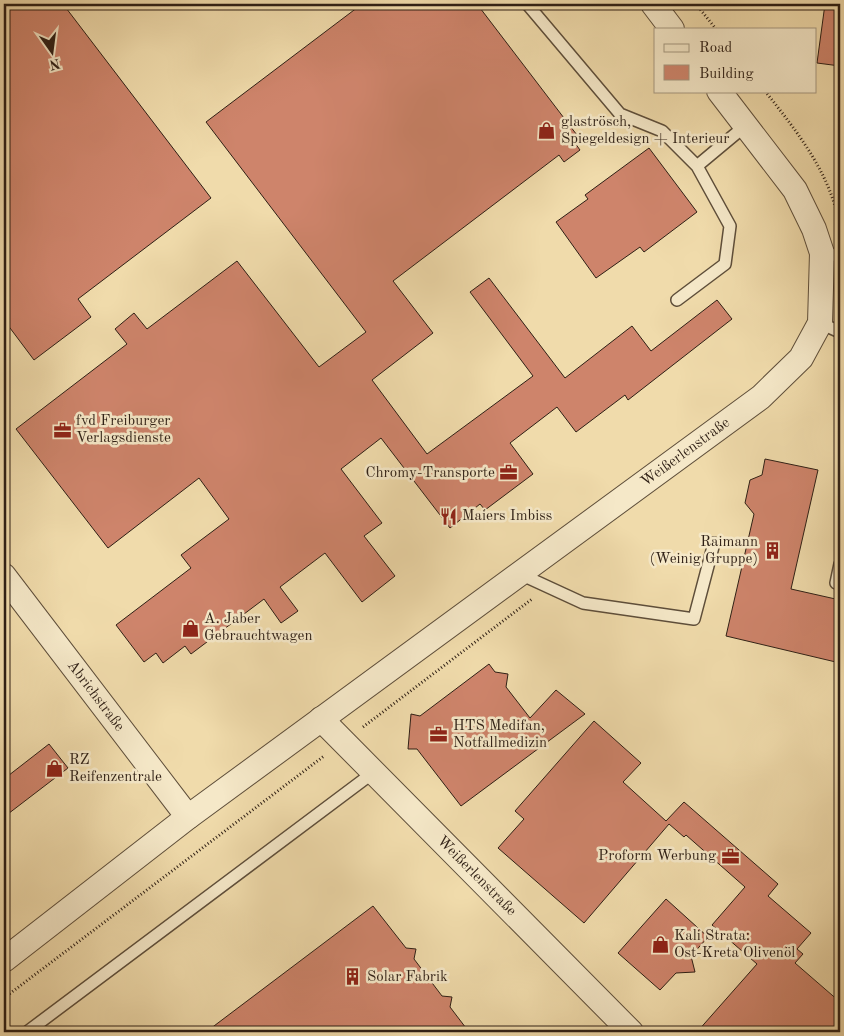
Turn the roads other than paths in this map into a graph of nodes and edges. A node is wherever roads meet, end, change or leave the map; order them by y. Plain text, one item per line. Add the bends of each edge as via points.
1 (528, 4) edge
2 (653, 4) edge
3 (671, 28) edge
4 (720, 92) edge
5 (745, 126) junction
6 (697, 166) junction
7 (831, 254) edge
8 (677, 300) dead end
9 (830, 327) edge
10 (714, 543) dead end
11 (840, 564) edge
12 (520, 574) junction
13 (4, 576) edge
14 (836, 583) dead end
15 (321, 719) junction
16 (374, 772) junction
17 (188, 817) junction
18 (4, 960) edge
19 (27, 1032) edge
20 (631, 1032) edge

1 - 6 lane via 620,114 662,130
2 - 3 street
4 - 5 street, Weißerlenstraße
5 - 6 lane
5 - 7 street, Weißerlenstraße via 795,190 814,229
6 - 8 lane via 730,226 725,264
7 - 9 street, Weißerlenstraße
9 - 12 street, Weißerlenstraße via 761,397
10 - 12 lane via 694,619 583,603
11 - 14 lane
12 - 15 street, Weißerlenstraße
13 - 17 street, Abrichstraße
15 - 16 street, Weißerlenstraße
15 - 17 street, Weißerlenstraße
16 - 19 lane
16 - 20 street, Weißerlenstraße
17 - 18 street, Weißerlenstraße

